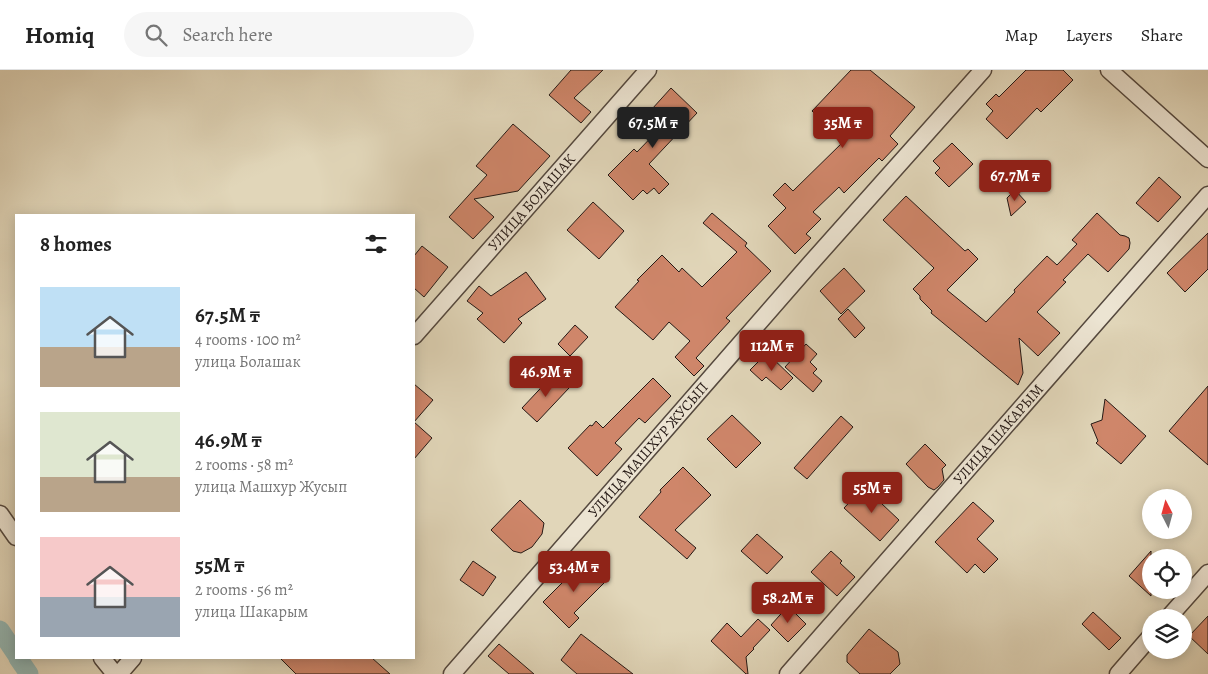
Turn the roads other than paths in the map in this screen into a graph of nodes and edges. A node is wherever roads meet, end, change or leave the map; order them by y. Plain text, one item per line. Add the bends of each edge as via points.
1 (648, 70) edge
2 (983, 70) edge
3 (1109, 70) edge
4 (1208, 159) edge
5 (1208, 195) edge
6 (415, 335) edge
7 (0, 514) edge
8 (15, 536) edge
9 (1208, 573) edge
10 (1176, 609) edge
11 (1142, 646) edge
12 (103, 659) edge
13 (132, 659) edge
14 (115, 674) edge
15 (119, 674) edge
16 (452, 674) edge
17 (788, 674) edge
18 (1118, 674) edge

1 - 6 street, УЛИЦА БОЛАШАК
2 - 16 street, УЛИЦА МАШХУР ЖУСЫП
3 - 4 street
5 - 17 street, УЛИЦА ШАКАРЫМ
7 - 8 street
9 - 10 street
11 - 18 street
12 - 14 street
13 - 15 street

